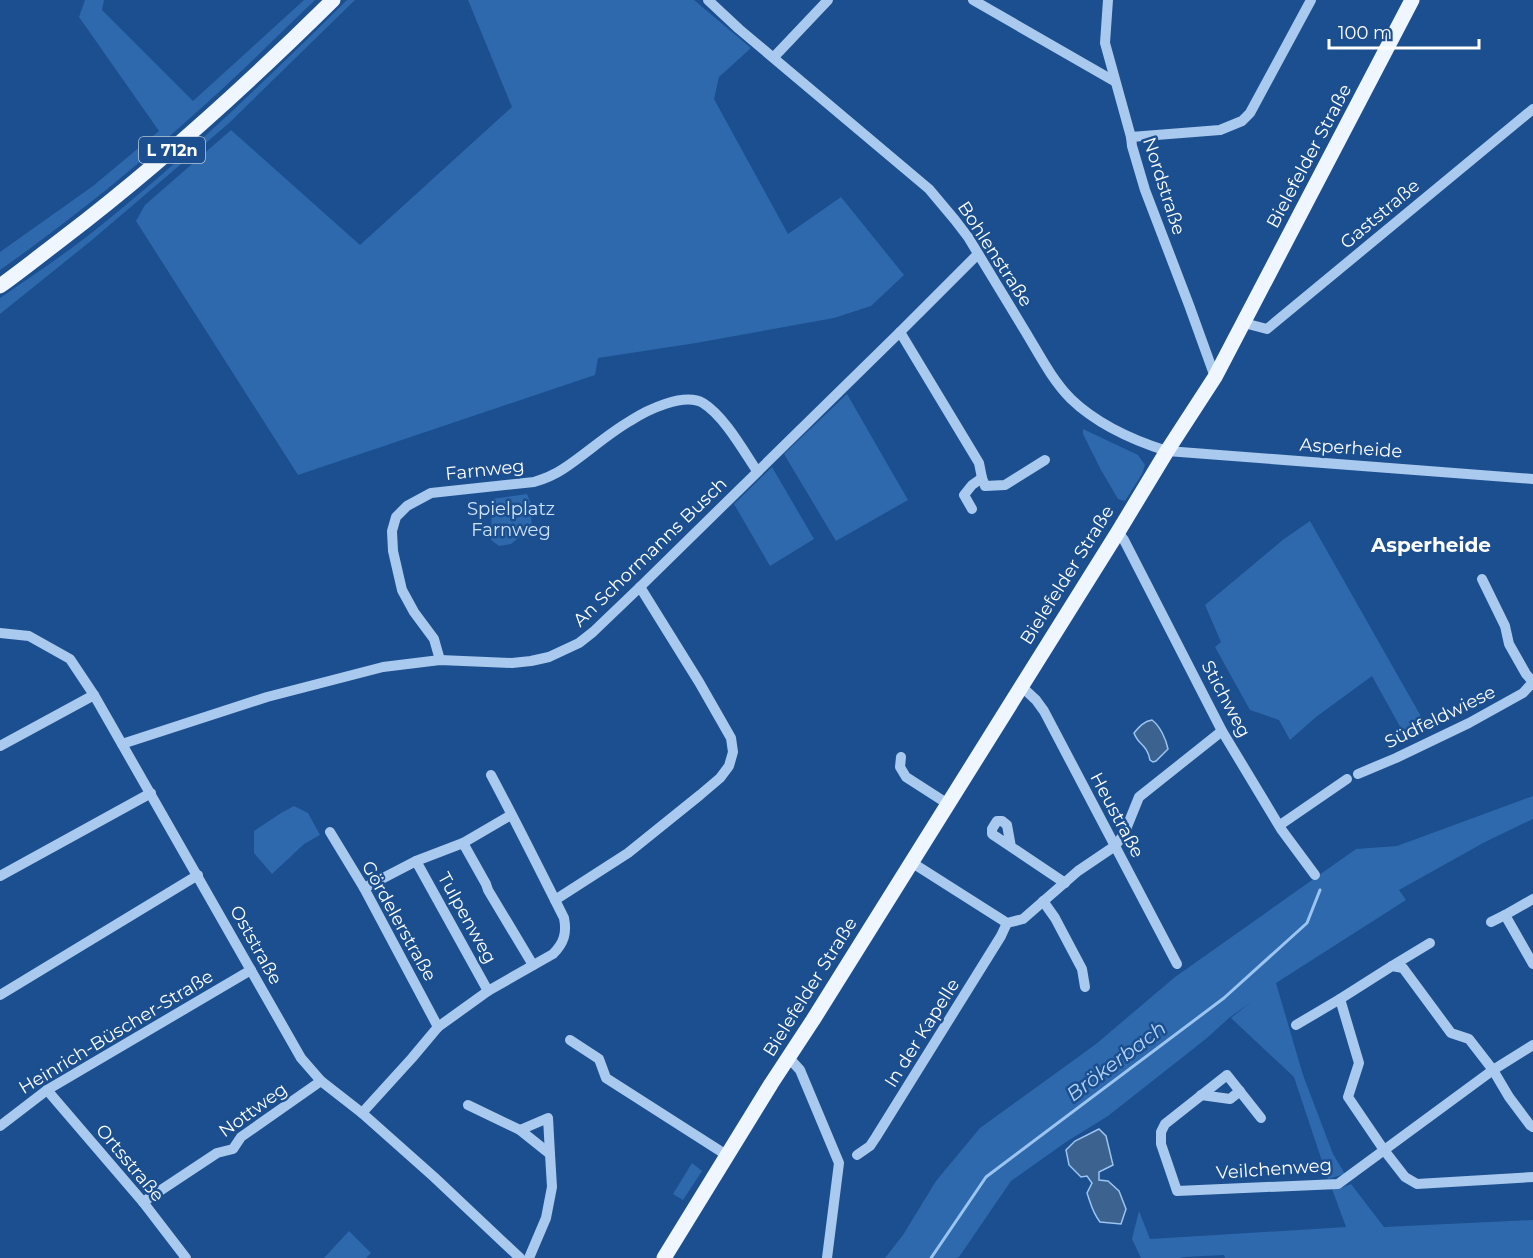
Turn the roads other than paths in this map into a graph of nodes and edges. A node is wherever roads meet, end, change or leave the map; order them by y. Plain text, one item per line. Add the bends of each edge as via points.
1 (333, 0) edge
2 (708, 0) edge
3 (828, 0) edge
4 (974, 0) edge
5 (1108, 0) edge
6 (1311, 0) edge
7 (1412, 0) edge
8 (777, 54) junction
9 (1114, 81) junction
10 (1533, 109) edge
11 (1131, 137) junction
12 (978, 254) junction
13 (0, 286) edge
14 (1244, 322) junction
15 (900, 332) junction
16 (1215, 376) junction
17 (1167, 451) junction
18 (1046, 460) dead end
19 (757, 471) junction
20 (1533, 479) edge
21 (983, 482) junction
22 (972, 509) dead end
23 (1118, 532) junction
24 (1482, 579) dead end
25 (640, 587) junction
26 (0, 633) edge
27 (440, 660) junction
28 (1533, 682) edge
29 (1021, 686) junction
30 (94, 695) junction
31 (1222, 731) junction
32 (122, 744) junction
33 (0, 746) edge
34 (901, 757) dead end
35 (1358, 774) dead end
36 (491, 775) dead end
37 (1347, 779) dead end
38 (151, 793) junction
39 (948, 804) junction
40 (511, 816) junction
41 (1280, 825) junction
42 (330, 832) dead end
43 (463, 843) junction
44 (1115, 846) junction
45 (1011, 847) dead end
46 (416, 861) junction
47 (911, 862) junction
48 (198, 875) junction
49 (1314, 875) dead end
50 (0, 876) edge
51 (1065, 883) junction
52 (364, 888) junction
53 (1533, 899) edge
54 (555, 900) junction
55 (1043, 901) junction
56 (1505, 915) junction
57 (1491, 922) dead end
58 (1007, 923) junction
59 (1430, 943) dead end
60 (1177, 964) dead end
61 (1533, 964) edge
62 (533, 965) junction
63 (1392, 966) junction
64 (250, 970) junction
65 (1086, 987) dead end
66 (488, 992) junction
67 (0, 995) edge
68 (1340, 999) junction
69 (1296, 1025) dead end
70 (438, 1027) junction
71 (570, 1040) dead end
72 (1533, 1045) edge
73 (789, 1058) junction
74 (1493, 1070) junction
75 (321, 1081) junction
76 (47, 1090) junction
77 (1240, 1091) junction
78 (1201, 1095) junction
79 (468, 1106) dead end
80 (362, 1113) junction
81 (1260, 1118) dead end
82 (0, 1126) edge
83 (1533, 1127) edge
84 (520, 1130) junction
85 (1384, 1149) junction
86 (550, 1154) junction
87 (857, 1155) dead end
88 (728, 1156) junction
89 (1533, 1177) edge
90 (143, 1203) junction
91 (186, 1258) edge
92 (520, 1258) edge
93 (529, 1258) edge
94 (664, 1258) edge
95 (827, 1258) edge

1 - 13 main road, L 712n via 182,142
2 - 8 street, Bohlenstraße
3 - 8 street
4 - 9 street
5 - 9 street, Nordstraße via 1105,44
6 - 11 street via 1242,121 1220,130
7 - 14 main road, Bielefelder Straße
8 - 12 street, Bohlenstraße via 929,189
9 - 11 street, Nordstraße
10 - 14 street, Gaststraße via 1267,329
11 - 16 street, Nordstraße via 1145,190
12 - 15 street, An Schormanns Busch
12 - 17 street, Bohlenstraße via 1043,361 1072,399 1101,423
14 - 16 main road, Bielefelder Straße
15 - 19 street, An Schormanns Busch
15 - 21 street via 979,463
16 - 17 main road, Bielefelder Straße
17 - 20 street, Asperheide
17 - 23 main road, Bielefelder Straße
18 - 21 street via 1005,485
19 - 25 street, An Schormanns Busch
19 - 27 street, Farnweg via 720,418 701,402 687,399 630,420 548,478 430,493 407,506 396,517 393,551 402,590 434,639
21 - 22 street via 972,485 964,495
23 - 29 main road, Bielefelder Straße
23 - 31 street, Stichweg
24 - 28 street via 1505,626 1509,644
25 - 27 street, An Schormanns Busch via 579,643 549,657 512,663
25 - 54 street via 731,738 733,752 720,778 700,795 628,853
26 - 30 street, Oststraße via 29,636 70,659
27 - 32 street, An Schormanns Busch via 383,667 267,697
28 - 35 street, Südfeldwiese via 1523,693 1469,723
29 - 39 main road, Bielefelder Straße
29 - 44 street, Heustraße via 1044,711
30 - 32 street, Oststraße
30 - 33 street
31 - 41 street, Stichweg
31 - 44 street via 1139,797
32 - 38 street, Oststraße
34 - 39 street via 900,767 906,777
36 - 40 street
37 - 41 street
38 - 48 street, Oststraße
38 - 50 street
39 - 47 main road, Bielefelder Straße
40 - 43 street
40 - 54 street
41 - 49 street, Stichweg
42 - 52 street, Gördelerstraße
43 - 46 street
43 - 62 street
44 - 51 street
44 - 60 street, Heustraße
45 - 51 street
46 - 52 street
46 - 66 street, Tulpenweg
47 - 58 street
47 - 73 main road, Bielefelder Straße
48 - 64 street, Oststraße
48 - 67 street
51 - 55 street
52 - 70 street, Gördelerstraße
53 - 56 street
54 - 62 street via 564,918 564,939 553,954
55 - 58 street via 1023,919
55 - 65 street via 1082,969
56 - 57 street
56 - 61 street
58 - 87 street, In der Kapelle via 876,1137
59 - 63 street
62 - 66 street
63 - 68 street
63 - 74 street via 1403,968 1451,1033 1469,1039
64 - 75 street, Oststraße via 302,1058
64 - 76 street, Heinrich-Büscher-Straße
66 - 70 street
68 - 69 street
68 - 85 street via 1359,1064 1348,1097
70 - 80 street
71 - 88 street via 599,1059 606,1078
72 - 74 street, Veilchenweg
73 - 88 main road, Bielefelder Straße
73 - 95 street via 800,1070 839,1163
74 - 83 street
74 - 85 street, Veilchenweg
75 - 80 street, Oststraße
75 - 90 street, Nottweg via 241,1137 233,1149 217,1152
76 - 82 street, Heinrich-Büscher-Straße
76 - 90 street, Ortsstraße
77 - 78 street via 1230,1099
77 - 78 street, Veilchenweg via 1227,1075
77 - 81 street, Veilchenweg
78 - 85 street, Veilchenweg via 1165,1124 1161,1132 1161,1144 1177,1191 1338,1184
79 - 84 street
80 - 92 street, Oststraße
84 - 86 street
84 - 86 street via 548,1118
85 - 89 street via 1405,1177 1417,1184
86 - 93 street via 552,1187 546,1218
88 - 94 main road, Bielefelder Straße
90 - 91 street, Ortsstraße

